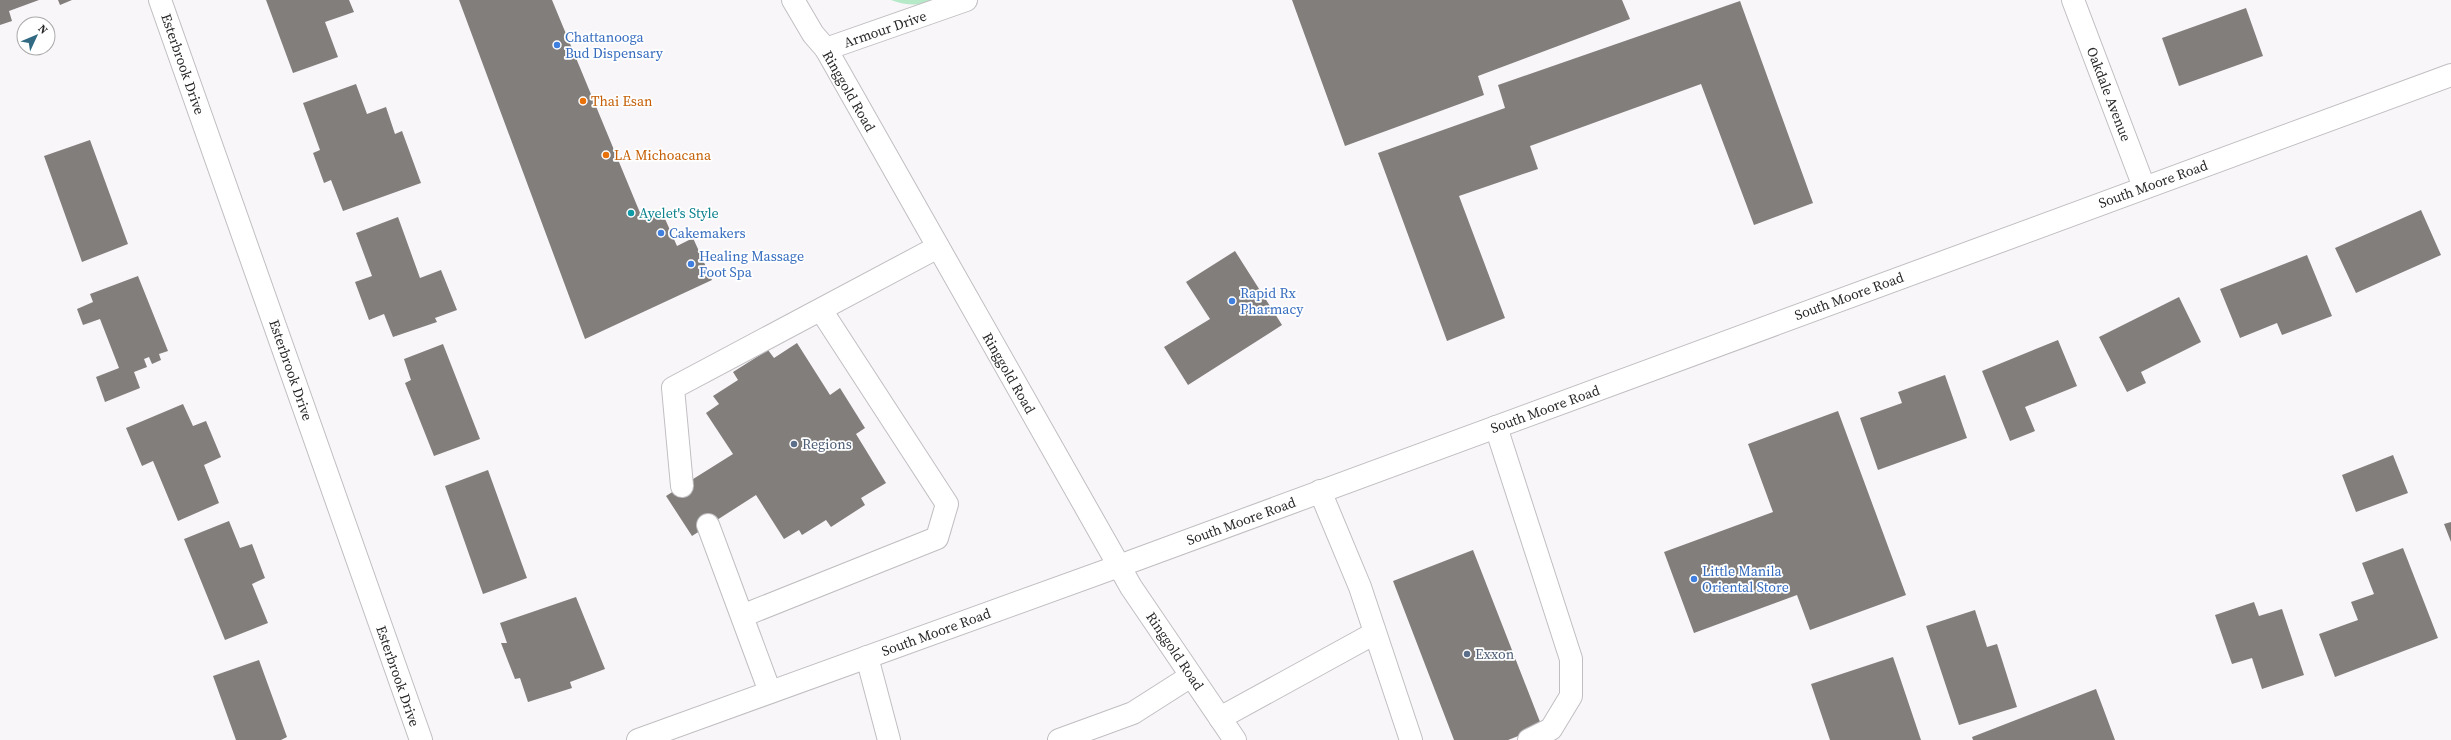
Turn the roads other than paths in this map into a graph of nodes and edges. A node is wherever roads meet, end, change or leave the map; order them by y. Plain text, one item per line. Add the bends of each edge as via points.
1 (160, 0) edge
2 (793, 0) edge
3 (966, 0) edge
4 (2073, 0) edge
5 (826, 49) junction
6 (2451, 75) edge
7 (2144, 187) junction
8 (938, 247) junction
9 (821, 310) junction
10 (1496, 427) junction
11 (682, 486) dead end
12 (1320, 492) junction
13 (708, 526) dead end
14 (1119, 566) junction
15 (742, 616) junction
16 (1375, 633) junction
17 (867, 657) junction
18 (1191, 676) junction
19 (770, 692) junction
20 (1220, 718) junction
21 (421, 740) edge
22 (638, 740) edge
23 (889, 740) edge
24 (1060, 740) edge
25 (1235, 740) edge
26 (1411, 740) edge
27 (1529, 740) edge

1 - 21 main road, Esterbrook Drive
2 - 5 main road, Ringgold Road
3 - 5 main road, Armour Drive
4 - 7 main road, Oakdale Avenue
5 - 8 main road, Ringgold Road
6 - 7 main road, South Moore Road
7 - 10 main road, South Moore Road
8 - 9 main road
8 - 14 main road, Ringgold Road
9 - 11 main road via 673,388
9 - 15 main road via 947,504 938,538
10 - 12 main road, South Moore Road
10 - 27 main road via 1571,659 1571,696 1552,729
12 - 14 main road, South Moore Road
12 - 16 main road via 1360,587
13 - 15 main road
14 - 17 main road, South Moore Road
14 - 18 main road, Ringgold Road
15 - 19 main road
16 - 20 main road
16 - 26 main road
17 - 19 main road, South Moore Road
17 - 23 main road
18 - 20 main road, Ringgold Road
18 - 24 main road via 1133,713
19 - 22 main road, South Moore Road
20 - 25 main road, Ringgold Road

